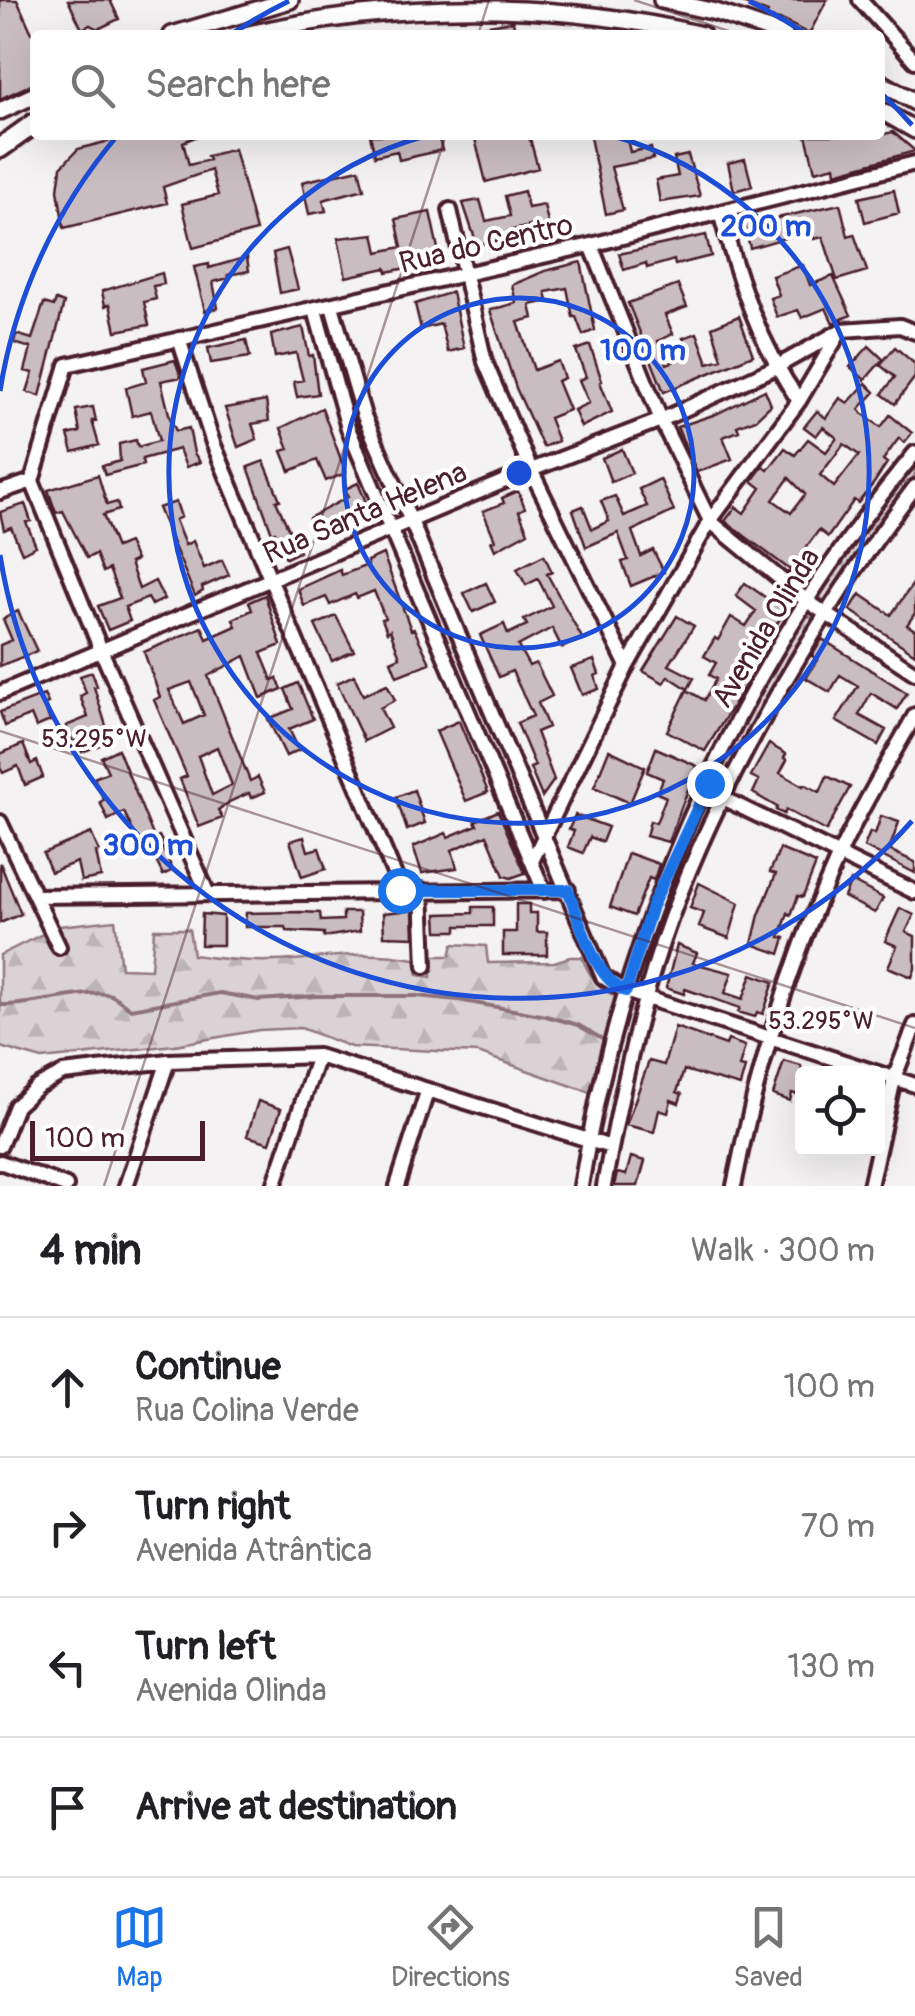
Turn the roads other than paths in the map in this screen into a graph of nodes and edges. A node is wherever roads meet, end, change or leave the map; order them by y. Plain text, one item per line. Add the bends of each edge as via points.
1 (290, 0) edge
2 (662, 0) edge
3 (860, 0) edge
4 (432, 4) edge
5 (577, 6) edge
6 (692, 6) junction
7 (189, 30) edge
8 (272, 30) edge
9 (680, 30) edge
10 (693, 30) edge
11 (768, 30) edge
12 (915, 62) edge
13 (885, 85) edge
14 (30, 98) edge
15 (915, 102) edge
16 (0, 112) edge
17 (885, 113) edge
18 (30, 123) edge
19 (30, 124) edge
20 (915, 130) edge
21 (0, 138) edge
22 (0, 148) edge
23 (915, 164) edge
24 (450, 210) dead end
25 (720, 212) junction
26 (592, 245) junction
27 (465, 274) junction
28 (332, 306) junction
29 (315, 310) junction
30 (842, 330) junction
31 (915, 332) edge
32 (180, 339) junction
33 (776, 367) junction
34 (799, 401) junction
35 (661, 420) junction
36 (915, 454) edge
37 (531, 470) junction
38 (32, 482) junction
39 (915, 487) edge
40 (0, 492) edge
41 (412, 521) junction
42 (710, 521) junction
43 (392, 529) junction
44 (272, 579) junction
45 (807, 601) junction
46 (827, 613) junction
47 (101, 650) junction
48 (627, 666) junction
49 (915, 674) edge
50 (0, 693) edge
51 (915, 715) edge
52 (706, 790) junction
53 (723, 799) junction
54 (0, 822) edge
55 (545, 835) junction
56 (839, 855) junction
57 (533, 859) junction
58 (400, 890) junction
59 (422, 890) junction
60 (568, 890) junction
61 (544, 891) junction
62 (207, 892) junction
63 (915, 892) edge
64 (35, 896) junction
65 (59, 947) dead end
66 (425, 966) dead end
67 (626, 991) junction
68 (646, 996) junction
69 (915, 1025) edge
70 (769, 1039) junction
71 (318, 1056) junction
72 (168, 1060) junction
73 (894, 1079) junction
74 (915, 1085) edge
75 (427, 1092) junction
76 (588, 1142) junction
77 (0, 1146) edge
78 (611, 1147) junction
79 (0, 1162) edge
80 (66, 1186) edge
81 (126, 1186) edge
82 (274, 1186) edge
83 (396, 1186) edge
84 (581, 1186) edge
85 (604, 1186) edge
86 (734, 1186) edge
87 (870, 1186) edge

1 - 7 main road
2 - 6 main road
3 - 12 street
4 - 5 main road
4 - 8 main road
5 - 9 main road
6 - 10 main road
6 - 11 main road
13 - 15 main road
14 - 16 main road
17 - 20 main road
18 - 21 highway
19 - 22 highway
23 - 25 street, Rua do Centro
24 - 27 street
25 - 26 street, Rua do Centro
25 - 33 street via 740,283
26 - 27 street, Rua do Centro
26 - 35 street
27 - 28 street, Rua do Centro
27 - 37 street via 485,362
28 - 29 street, Rua do Centro
28 - 41 street via 364,416
29 - 32 street, Rua do Centro
29 - 43 street via 348,428
30 - 31 street, Rua Santa Helena via 900,326
30 - 33 street, Rua Santa Helena
30 - 34 street
32 - 38 street, Rua do Centro via 67,365
32 - 44 street via 213,444
33 - 34 street
33 - 35 street, Rua Santa Helena
34 - 42 street
35 - 37 street, Rua Santa Helena
35 - 42 street
36 - 45 street, Avenida Olinda
37 - 41 street, Rua Santa Helena
37 - 48 street
38 - 40 street
38 - 47 street
39 - 46 street, Avenida Olinda
41 - 43 street, Rua Santa Helena
41 - 55 street
42 - 45 street
42 - 48 street
43 - 44 street, Rua Santa Helena
43 - 57 street
44 - 47 street, Rua Santa Helena
44 - 58 street
45 - 46 street
45 - 52 street, Avenida Olinda
46 - 49 street
46 - 53 street, Avenida Olinda
47 - 50 street, Rua Santa Helena
47 - 62 street
48 - 55 street
51 - 56 street
52 - 53 street
52 - 67 street, Avenida Olinda via 652,906
53 - 56 street
53 - 68 street, Avenida Olinda
54 - 64 street
55 - 57 street
55 - 60 street
56 - 63 street
56 - 70 street
57 - 61 street
58 - 59 street
58 - 62 street
59 - 61 street
59 - 66 street
60 - 61 street
60 - 67 street via 603,977
62 - 64 street
64 - 65 street
67 - 68 street
67 - 76 street, Avenida Olinda
68 - 70 street
68 - 78 street, Avenida Olinda
69 - 73 street
70 - 73 street
70 - 86 street
71 - 72 street
71 - 75 street
71 - 82 street
72 - 77 street via 75,1070 51,1079 16,1106
72 - 81 street
73 - 74 street
73 - 87 street
75 - 76 street
75 - 83 street
76 - 78 street
76 - 84 street, Avenida Olinda
78 - 85 street, Avenida Olinda
79 - 80 street

